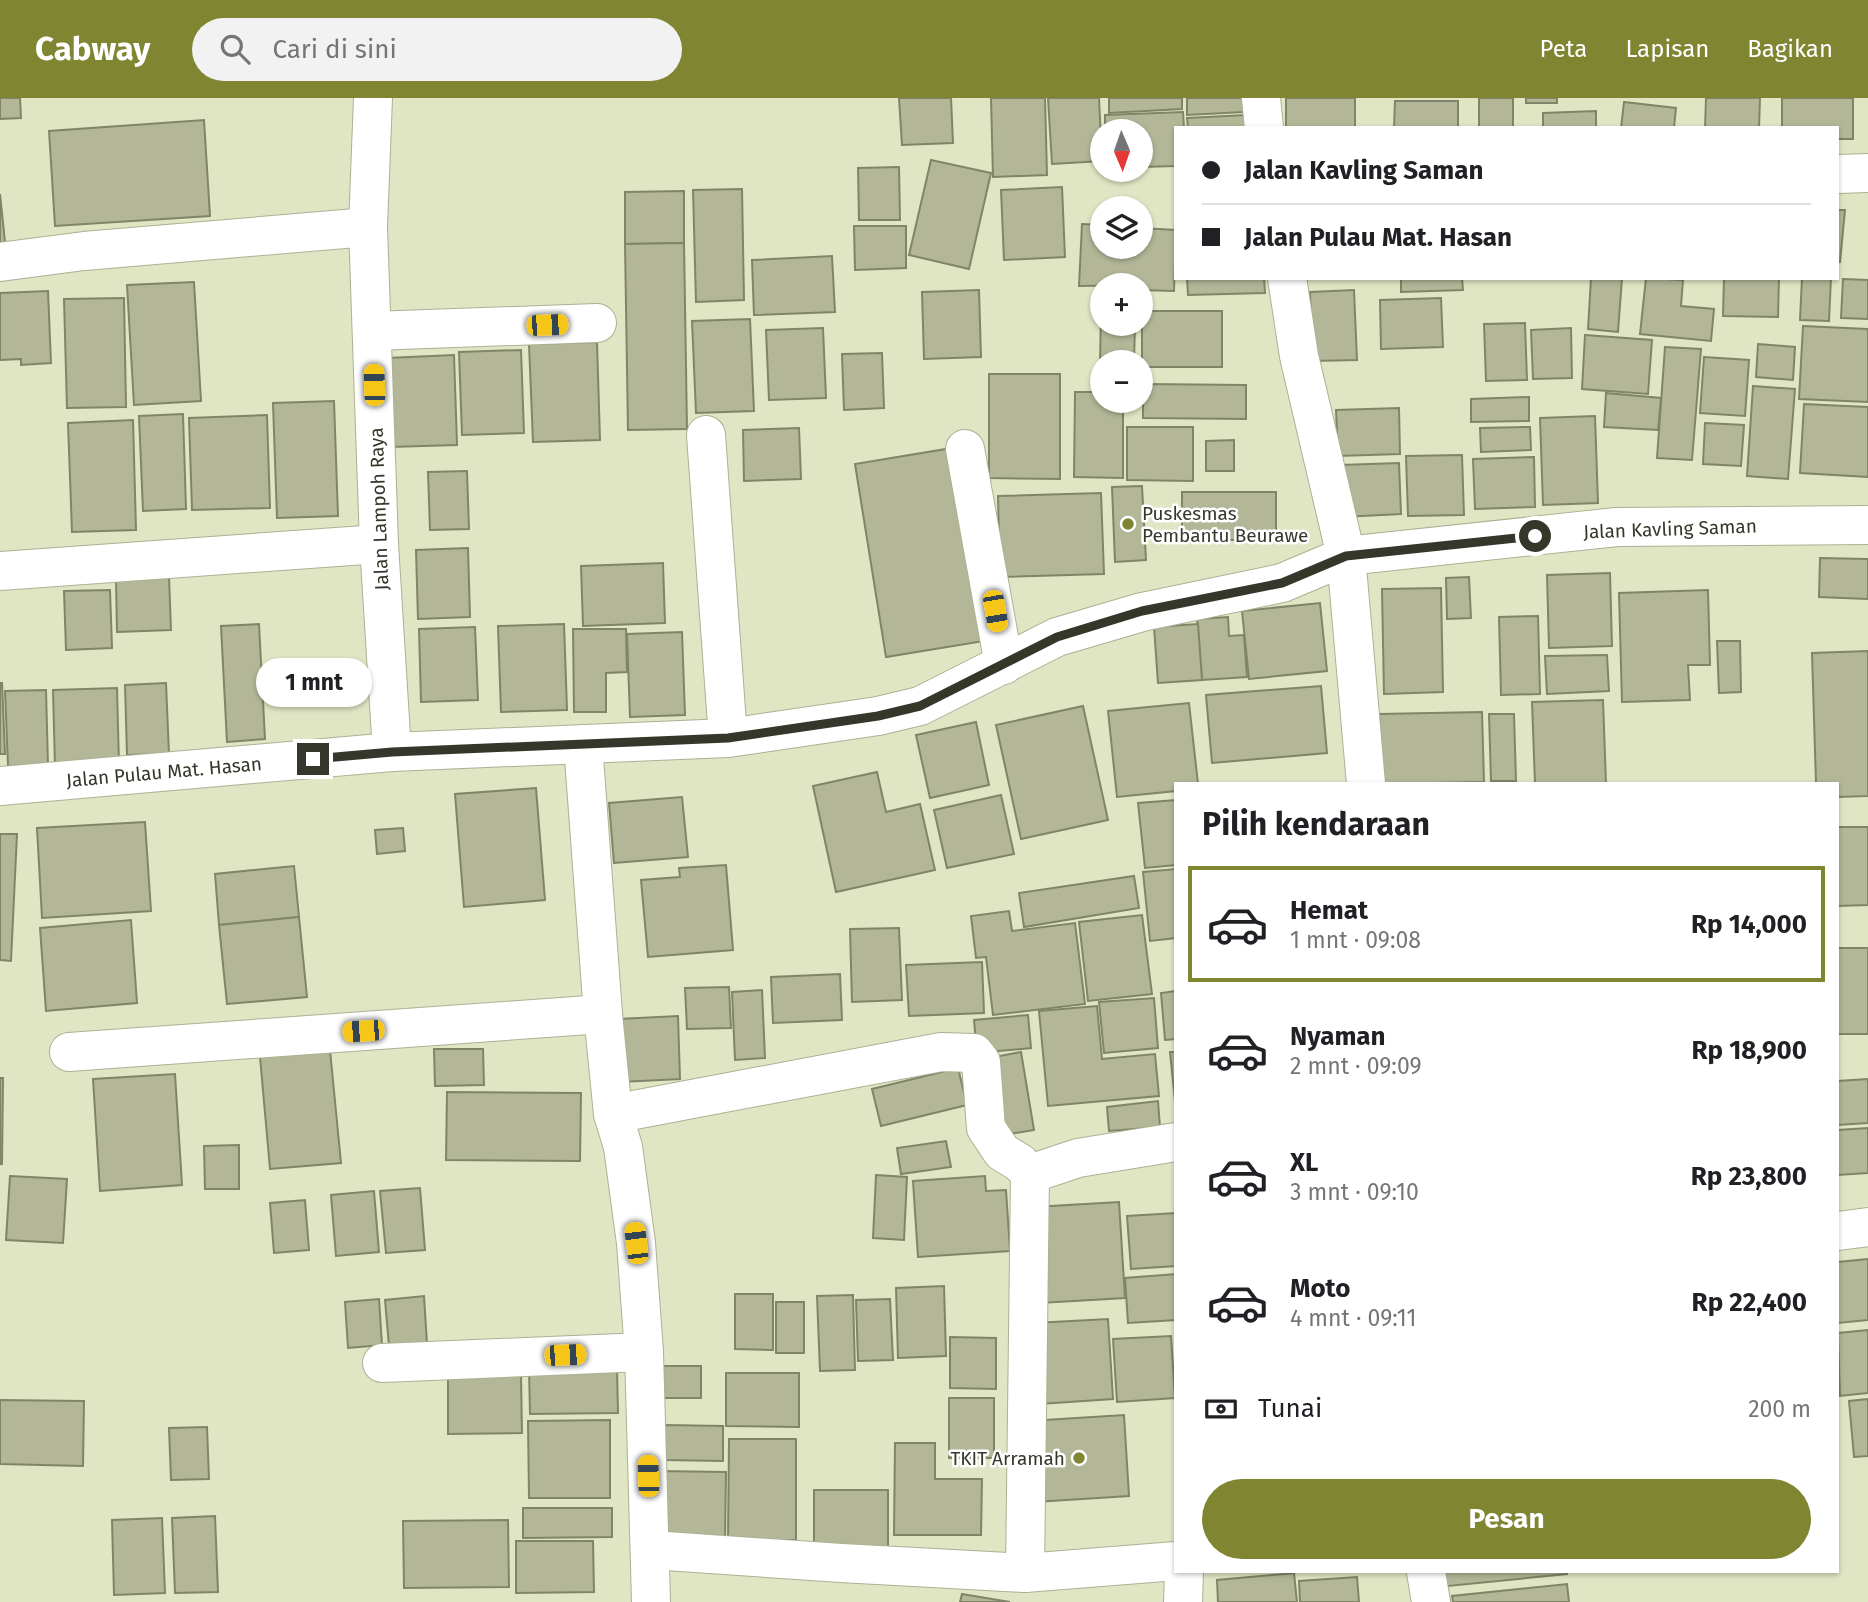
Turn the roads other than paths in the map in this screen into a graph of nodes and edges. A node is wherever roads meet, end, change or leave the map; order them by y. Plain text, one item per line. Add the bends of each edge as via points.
1 (373, 98) edge
2 (1261, 98) edge
3 (1264, 126) edge
4 (1868, 173) edge
5 (1839, 174) edge
6 (369, 227) junction
7 (0, 262) edge
8 (1287, 280) edge
9 (597, 323) dead end
10 (372, 331) junction
11 (706, 435) dead end
12 (965, 449) dead end
13 (1868, 525) edge
14 (379, 544) junction
15 (1346, 556) junction
16 (0, 571) edge
17 (1004, 665) junction
18 (728, 738) junction
19 (583, 744) junction
20 (392, 752) junction
21 (1366, 782) edge
22 (0, 786) edge
23 (603, 1014) junction
24 (69, 1052) dead end
25 (613, 1114) junction
26 (1174, 1142) edge
27 (1030, 1174) junction
28 (1868, 1227) edge
29 (1839, 1231) edge
30 (643, 1352) junction
31 (382, 1363) dead end
32 (651, 1550) junction
33 (1174, 1561) edge
34 (1025, 1573) junction
35 (1184, 1573) edge
36 (1426, 1573) edge
37 (651, 1602) edge
38 (1182, 1602) edge
39 (1431, 1602) edge

1 - 6 street, Jalan Lampoh Raya
2 - 3 street
4 - 5 street
6 - 7 street
6 - 10 street, Jalan Lampoh Raya
8 - 15 street via 1299,356
9 - 10 street
10 - 14 street, Jalan Lampoh Raya
11 - 18 street
12 - 17 street
13 - 15 street, Jalan Kavling Saman via 1617,527
14 - 16 street
14 - 20 street, Jalan Lampoh Raya
15 - 17 street, Jalan Pulau Mat. Hasan via 1282,583 1142,611 1057,637
15 - 21 street
17 - 18 street, Jalan Pulau Mat. Hasan via 920,706
18 - 19 street, Jalan Pulau Mat. Hasan
19 - 20 street, Jalan Pulau Mat. Hasan
19 - 23 street
20 - 22 street, Jalan Pulau Mat. Hasan
23 - 24 street
23 - 25 street
25 - 27 street via 941,1052 974,1053 981,1062 986,1128 1002,1153
25 - 30 street via 623,1147 636,1243
26 - 27 street via 1078,1158
27 - 34 street
28 - 29 street
30 - 31 street
30 - 32 street
32 - 34 street
32 - 37 street
33 - 34 street
35 - 38 street
36 - 39 street

